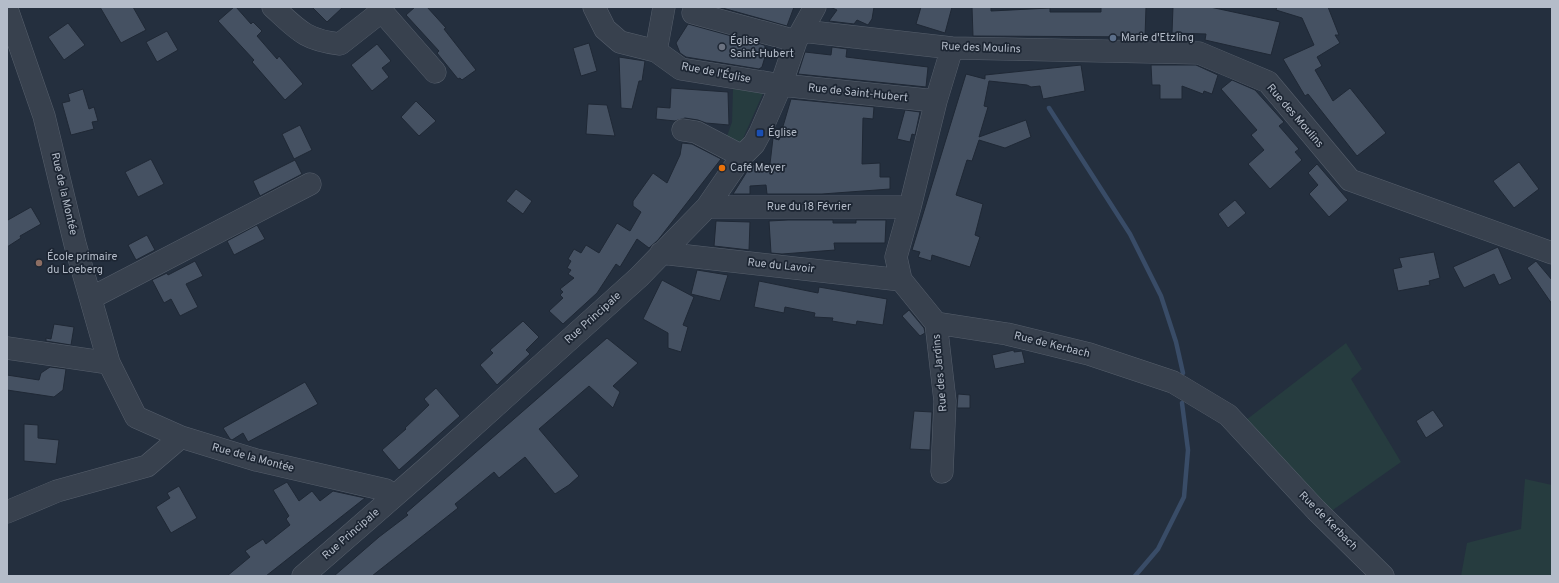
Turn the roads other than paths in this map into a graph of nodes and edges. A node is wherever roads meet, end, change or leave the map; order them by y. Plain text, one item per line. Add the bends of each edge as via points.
1 (273, 7) edge
2 (594, 7) edge
3 (664, 7) edge
4 (815, 7) edge
5 (7, 9) edge
6 (380, 9) edge
7 (693, 13) dead end
8 (799, 36) junction
9 (952, 48) junction
10 (656, 51) junction
11 (435, 72) dead end
12 (781, 85) junction
13 (936, 101) junction
14 (682, 130) dead end
15 (742, 156) junction
16 (310, 184) dead end
17 (707, 206) junction
18 (910, 207) junction
19 (661, 253) junction
20 (1552, 253) edge
21 (901, 280) junction
22 (91, 298) junction
23 (936, 323) junction
24 (7, 348) edge
25 (109, 363) junction
26 (181, 437) junction
27 (942, 472) dead end
28 (393, 496) junction
29 (7, 512) edge
30 (303, 576) edge
31 (1383, 576) edge

1 - 6 street via 299,31 319,42 340,44
2 - 10 street via 605,29 620,42
3 - 10 street
4 - 8 street, Rue Principale
5 - 22 street, Rue de la Montée via 44,116
6 - 11 street
7 - 8 street
8 - 9 street, Rue des Moulins
8 - 12 street, Rue Principale
9 - 13 street
9 - 20 street, Rue des Moulins via 1199,53 1268,82 1350,180
10 - 12 street, Rue de l'Église via 681,68
12 - 13 street, Rue de Saint-Hubert
12 - 15 street, Rue Principale via 754,144
13 - 18 street
14 - 15 street via 696,132
15 - 17 street, Rue Principale
16 - 22 street
17 - 18 street, Rue du 18 Février
17 - 19 street, Rue Principale
18 - 21 street via 896,257
19 - 21 street, Rue du Lavoir
19 - 28 street, Rue Principale via 639,277
21 - 23 street
22 - 25 street, Rue de la Montée
23 - 27 street, Rue des Jardins via 945,401
23 - 31 street, Rue de Kerbach via 1007,334 1090,354 1173,382 1228,415 1316,510
24 - 25 street
25 - 26 street, Rue de la Montée via 136,417
26 - 28 street, Rue de la Montée via 256,460 386,490
26 - 29 street via 147,466 57,491
28 - 30 street, Rue Principale

